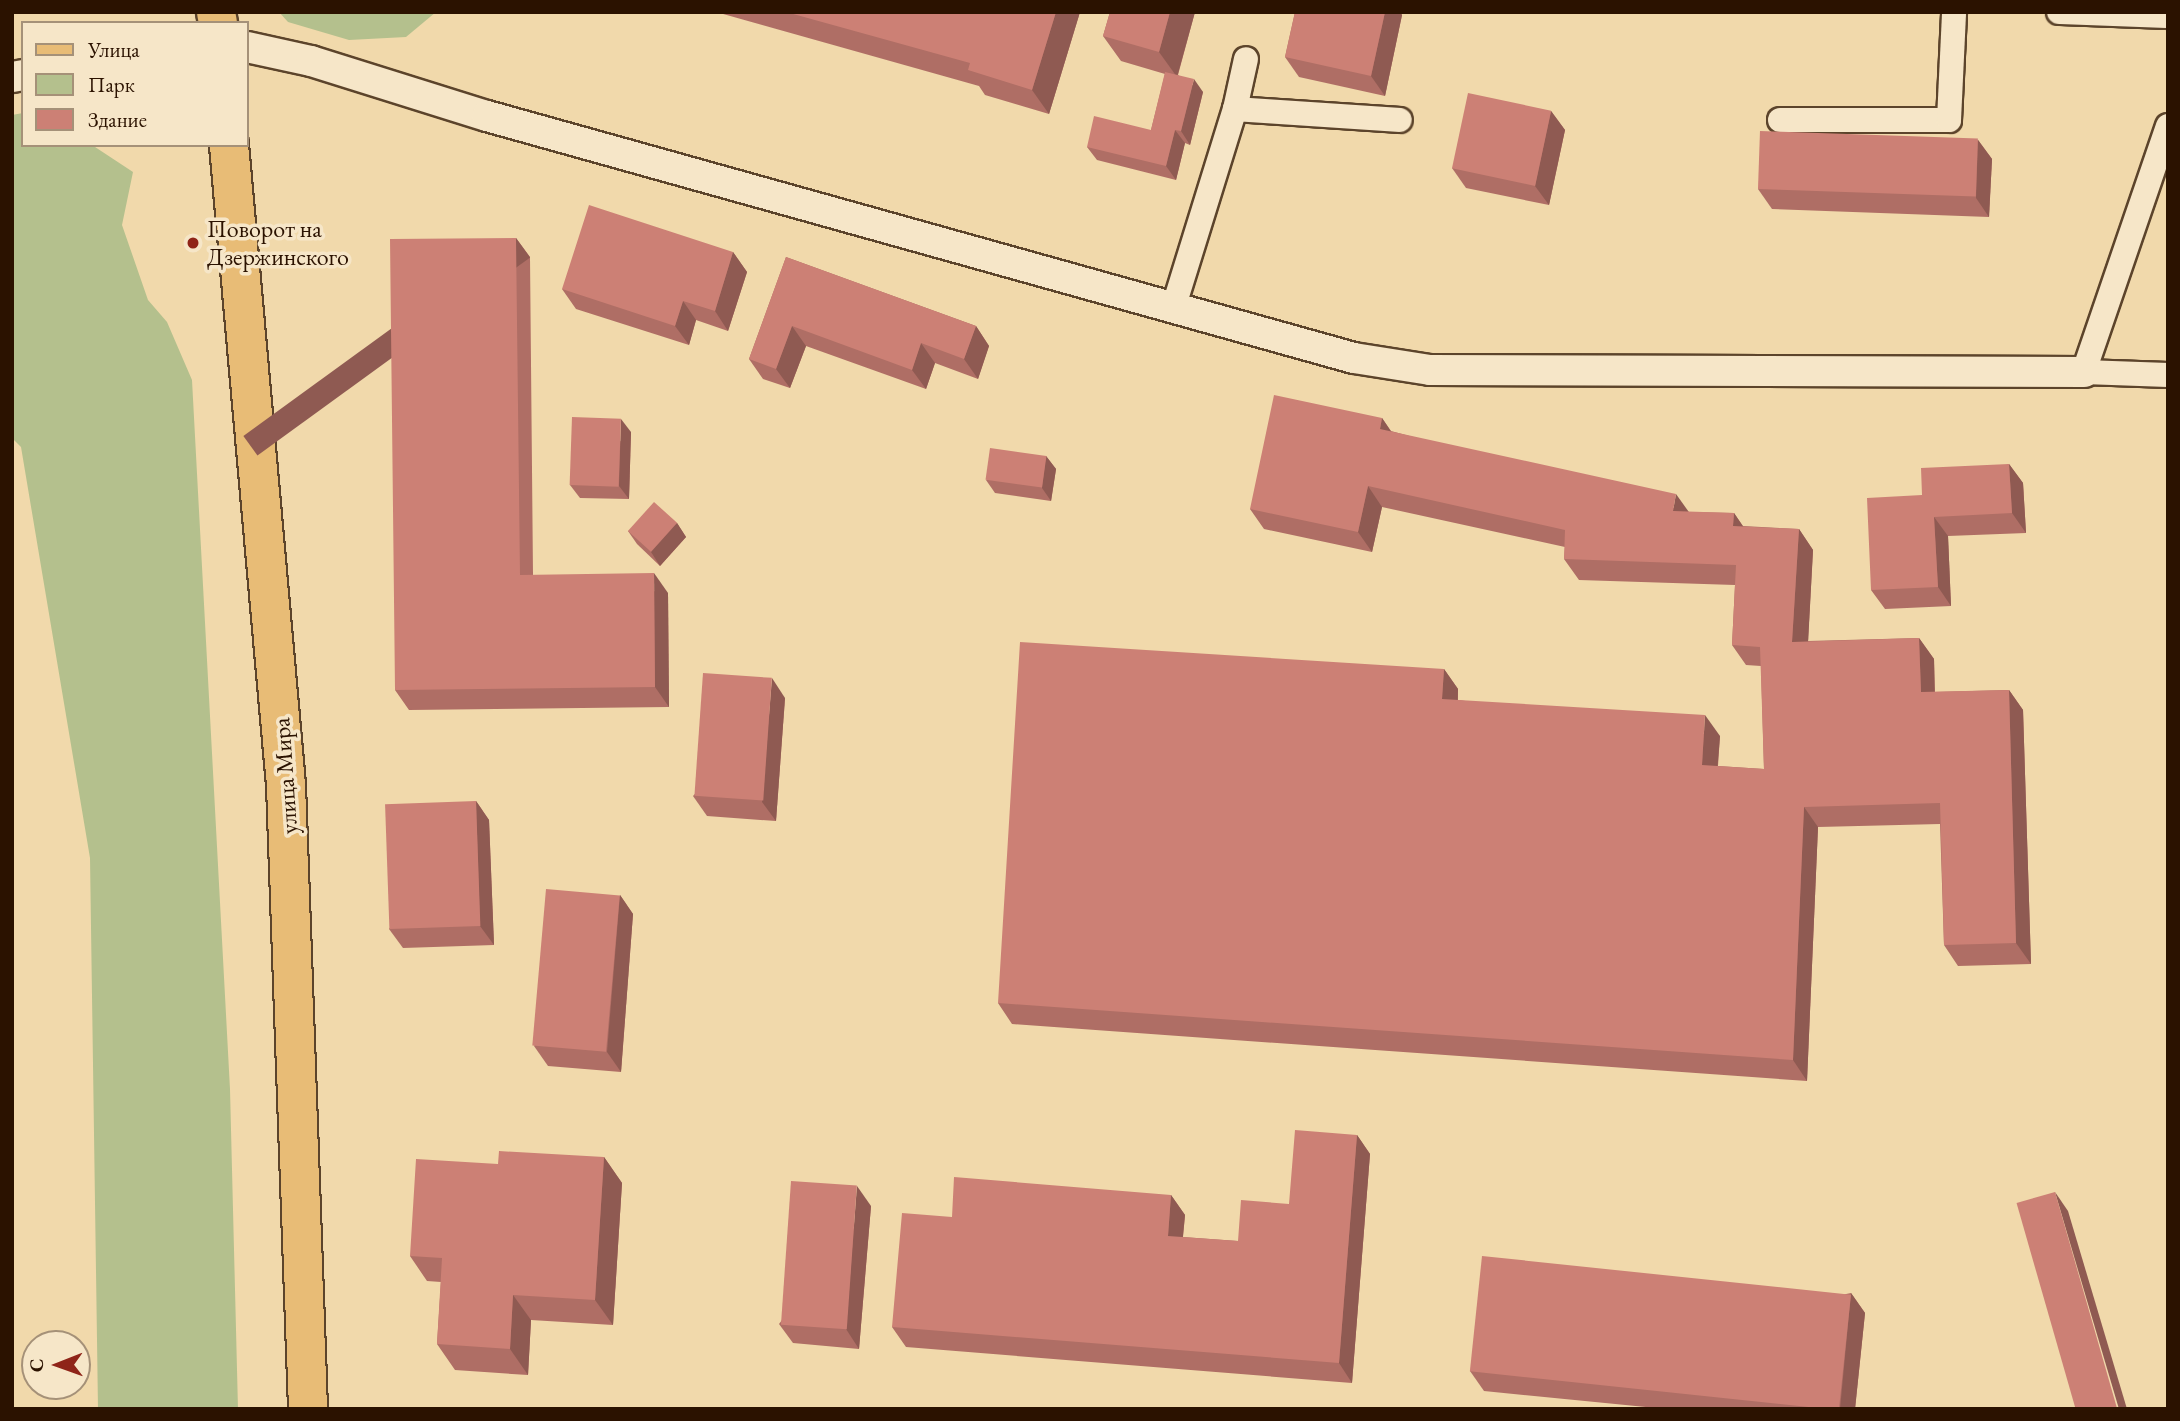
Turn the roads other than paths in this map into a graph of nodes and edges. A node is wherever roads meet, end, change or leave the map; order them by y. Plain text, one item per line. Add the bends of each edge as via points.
1 (1954, 12) edge
2 (2059, 12) edge
3 (2168, 16) edge
4 (248, 47) edge
5 (1246, 59) dead end
6 (1236, 109) junction
7 (1400, 120) dead end
8 (1780, 120) dead end
9 (2168, 126) edge
10 (229, 147) edge
11 (1173, 309) junction
12 (2084, 372) junction
13 (2168, 374) edge
14 (308, 1409) edge

1 - 8 street via 1949,120
2 - 3 street
4 - 11 street via 311,61 487,116
5 - 6 street
6 - 7 street
6 - 11 street
9 - 12 street
10 - 14 main road, улица Мира via 287,799
11 - 12 street via 1299,346 1430,370
12 - 13 street

